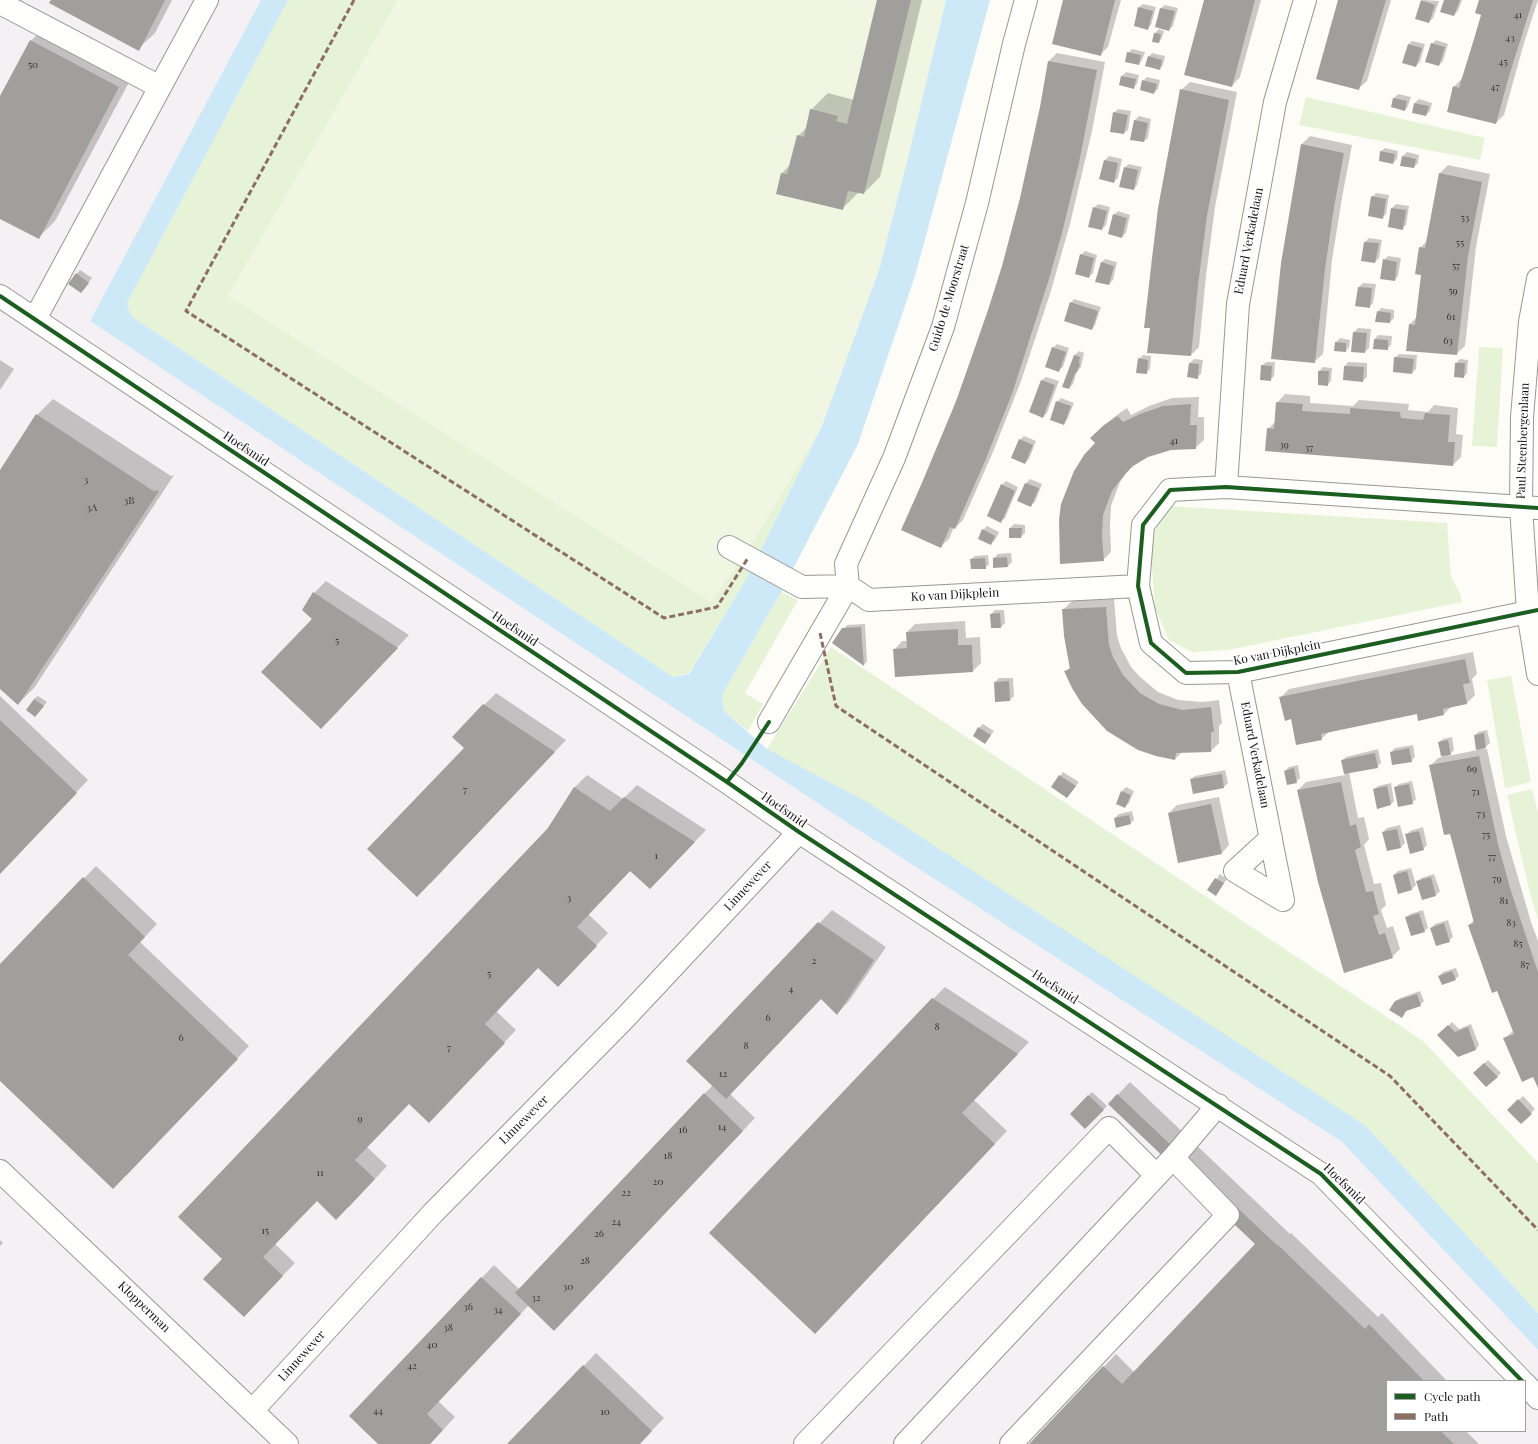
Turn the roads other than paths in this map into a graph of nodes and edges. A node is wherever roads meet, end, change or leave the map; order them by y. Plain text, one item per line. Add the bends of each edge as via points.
1 (207, 0) edge
2 (1026, 0) edge
3 (1305, 0) edge
4 (0, 3) edge
5 (160, 87) junction
6 (1538, 279) edge
7 (0, 296) edge
8 (35, 320) junction
9 (1226, 487) junction
10 (1530, 508) edge
11 (729, 547) dead end
12 (848, 586) junction
13 (1138, 586) junction
14 (1533, 611) edge
15 (1238, 672) junction
16 (1538, 674) edge
17 (769, 722) dead end
18 (799, 832) junction
19 (1271, 838) dead end
20 (1218, 1105) junction
21 (1173, 1158) junction
22 (0, 1171) edge
23 (1156, 1175) junction
24 (1521, 1380) edge
25 (1526, 1385) edge
26 (1538, 1398) edge
27 (252, 1411) junction
28 (287, 1444) edge
29 (805, 1444) edge
30 (905, 1444) edge
31 (1011, 1444) edge

1 - 5 street
2 - 12 street, Guido de Moorstraat via 977,203 943,327 894,458 846,564
3 - 9 street, Eduard Verkadelaan via 1276,102 1238,304
4 - 5 street
5 - 8 street
6 - 10 street, Paul Steenbergenlaan via 1530,322 1522,417
7 - 8 street, Hoefsmid
8 - 18 street, Hoefsmid
9 - 10 street, Ko van Dijkplein
9 - 13 street, Ko van Dijkplein via 1170,490 1143,525
10 - 14 street, Paul Steenbergenlaan
11 - 12 street via 802,587
12 - 13 street, Ko van Dijkplein via 869,600
12 - 17 street
13 - 15 street, Ko van Dijkplein via 1151,643 1186,673
14 - 15 street, Ko van Dijkplein
14 - 16 street, Paul Steenbergenlaan
15 - 19 street, Eduard Verkadelaan
18 - 20 street, Hoefsmid
18 - 27 street, Linnewever via 624,1019 432,1212
20 - 21 street
20 - 24 street, Hoefsmid via 1321,1174
21 - 23 street
21 - 31 street via 1228,1215
22 - 27 street, Klopperman
23 - 29 street via 1109,1128
23 - 30 street
25 - 26 street
27 - 28 street, Klopperman

